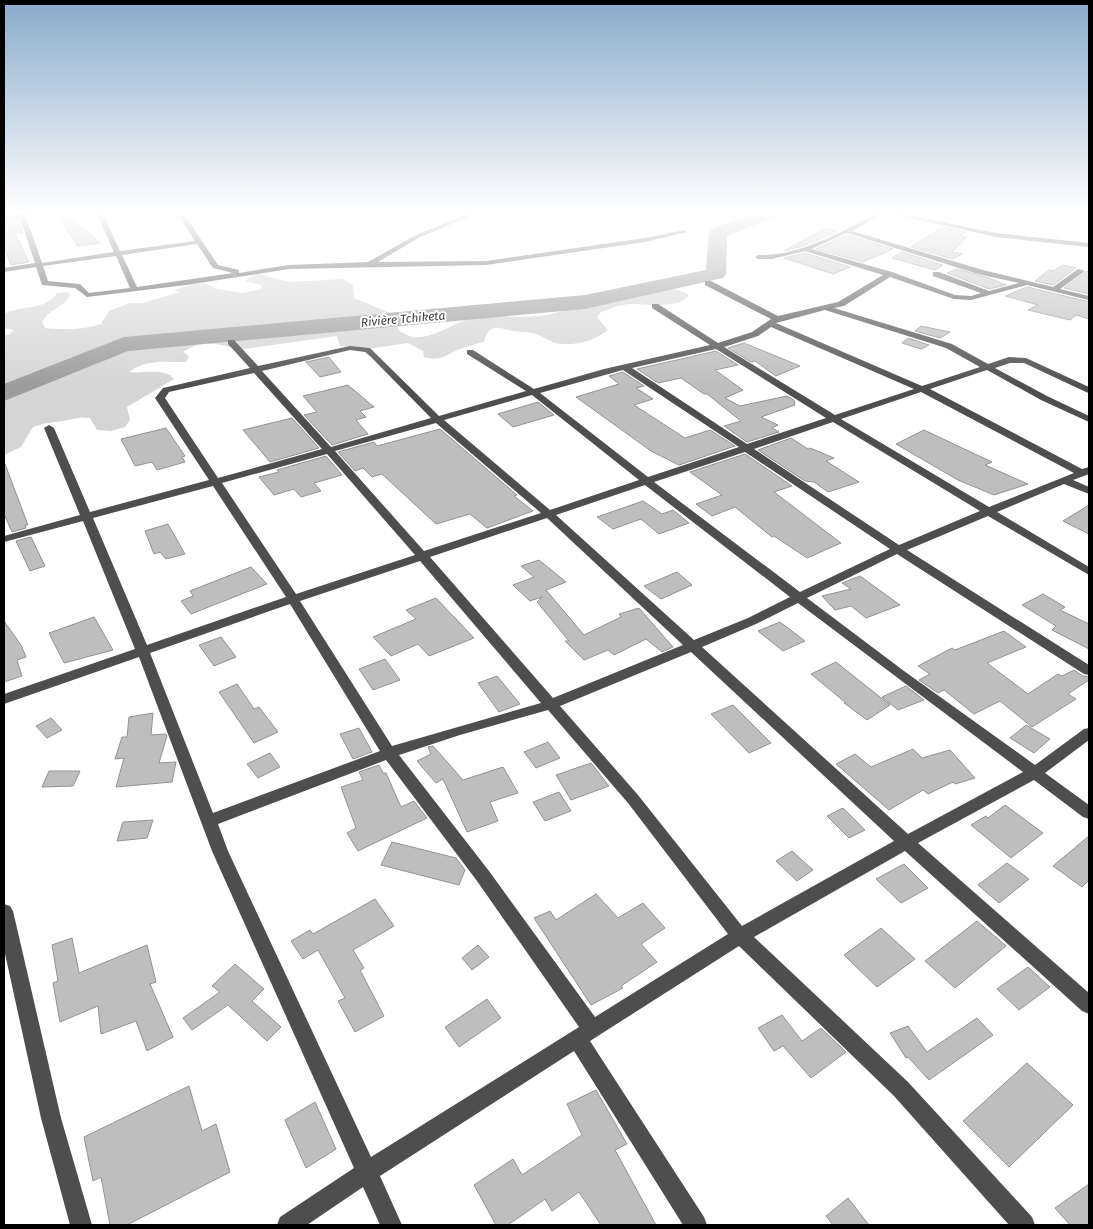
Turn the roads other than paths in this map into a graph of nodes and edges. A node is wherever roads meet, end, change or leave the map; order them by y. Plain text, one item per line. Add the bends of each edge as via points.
1 (42, 271) edge
2 (126, 271) edge
3 (233, 271) edge
4 (261, 271) edge
5 (879, 271) edge
6 (979, 271) edge
7 (1081, 271) dead end
8 (244, 274) junction
9 (888, 274) junction
10 (936, 274) dead end
11 (708, 283) dead end
12 (1026, 284) junction
13 (134, 288) junction
14 (1054, 290) junction
15 (988, 293) junction
16 (1089, 298) edge
17 (655, 306) dead end
18 (826, 308) junction
19 (774, 321) junction
20 (231, 342) dead end
21 (717, 346) junction
22 (470, 352) dead end
23 (625, 367) junction
24 (989, 367) junction
25 (255, 369) junction
26 (922, 389) junction
27 (1089, 390) edge
28 (533, 392) junction
29 (832, 418) junction
30 (437, 419) junction
31 (1089, 419) edge
32 (49, 428) dead end
33 (745, 447) junction
34 (329, 450) junction
35 (1086, 471) edge
36 (646, 480) junction
37 (1064, 480) junction
38 (216, 481) junction
39 (1089, 492) edge
40 (988, 512) junction
41 (548, 513) junction
42 (86, 517) junction
43 (4, 539) edge
44 (898, 549) junction
45 (422, 555) junction
46 (1089, 572) edge
47 (799, 597) junction
48 (293, 599) junction
49 (693, 645) junction
50 (143, 651) junction
51 (1089, 671) edge
52 (4, 699) edge
53 (550, 705) junction
54 (1089, 733) edge
55 (389, 753) junction
56 (1035, 773) junction
57 (1089, 813) edge
58 (209, 821) junction
59 (907, 843) junction
60 (4, 910) edge
61 (6, 931) edge
62 (740, 936) junction
63 (1089, 1005) edge
64 (585, 1035) junction
65 (366, 1172) junction
66 (80, 1225) edge
67 (288, 1225) edge
68 (391, 1225) edge
69 (696, 1225) edge
70 (1024, 1225) edge

1 - 13 street via 45,283 78,286 87,295
2 - 13 street
3 - 8 street
4 - 8 street
5 - 9 street
6 - 12 street
7 - 14 street
8 - 13 street
9 - 15 street via 954,297 971,298
9 - 18 street via 841,304
10 - 15 street
11 - 19 street
12 - 14 street
12 - 15 street
14 - 16 street
17 - 21 street
18 - 19 street
18 - 24 street via 949,346
19 - 21 street via 755,334
19 - 26 street
20 - 25 street
21 - 23 street
21 - 29 street
22 - 28 street
23 - 28 street
23 - 33 street
24 - 26 street
24 - 27 street via 1009,360 1026,361
24 - 31 street
25 - 30 street via 350,348 367,350
25 - 34 street
25 - 38 street via 166,390 160,398
26 - 29 street
26 - 35 street
28 - 30 street
28 - 36 street
29 - 33 street
29 - 40 street
30 - 34 street
30 - 41 street
32 - 42 street
33 - 36 street
33 - 44 street
34 - 38 street
34 - 45 street
35 - 37 street
36 - 41 street
36 - 47 street
37 - 39 street
37 - 40 street
38 - 42 street
38 - 48 street
40 - 44 street
40 - 46 street
41 - 45 street
41 - 49 street
42 - 43 street
42 - 50 street
44 - 47 street
44 - 51 street
45 - 48 street
45 - 53 street
47 - 49 street
47 - 56 street
48 - 50 street
48 - 55 street
49 - 53 street
49 - 59 street
50 - 52 street
50 - 58 street
53 - 55 street
53 - 62 street via 633,799
54 - 56 street
55 - 58 street
55 - 64 street via 483,876
56 - 57 street
56 - 59 street
58 - 65 street
59 - 62 street
59 - 63 street
60 - 61 street
61 - 66 street
62 - 64 street
62 - 70 street via 901,1089
64 - 65 street
64 - 69 street
65 - 67 street
65 - 68 street

